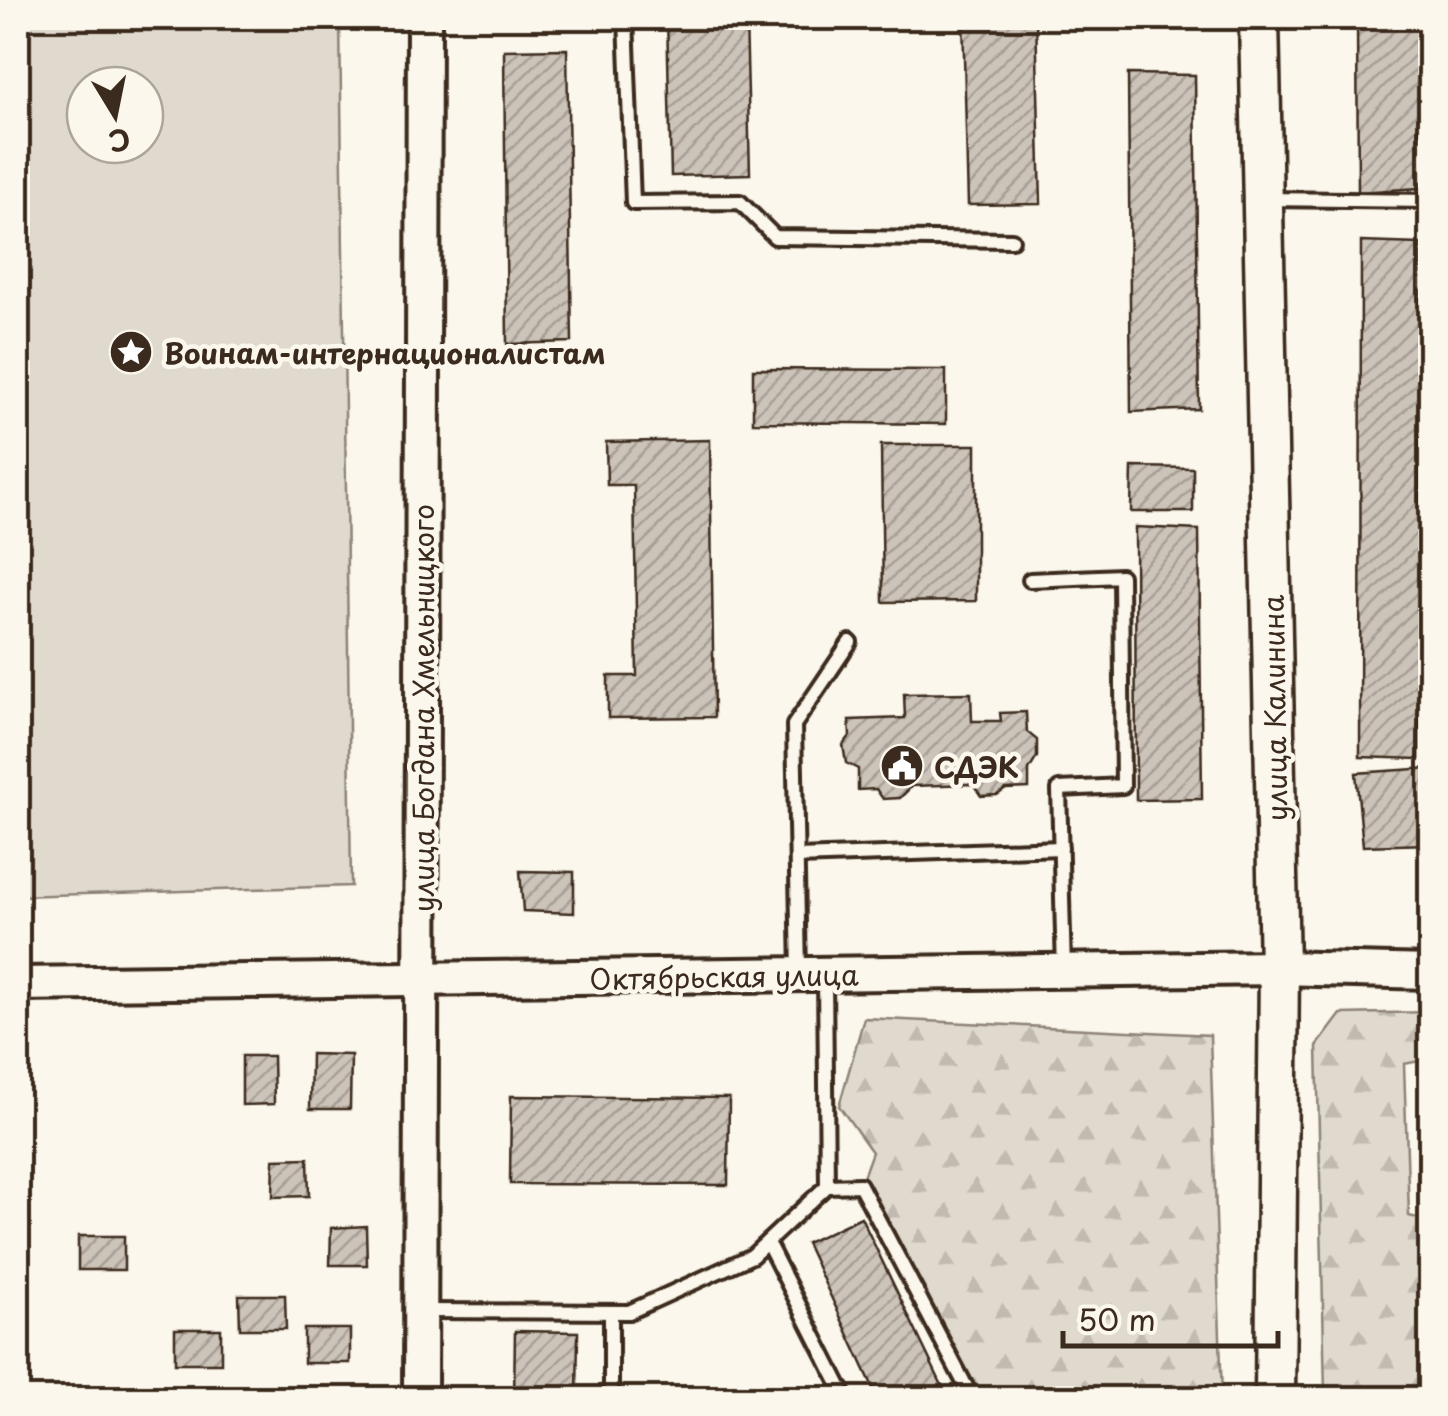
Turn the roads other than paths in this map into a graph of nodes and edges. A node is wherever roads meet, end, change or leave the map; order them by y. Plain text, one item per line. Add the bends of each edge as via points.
1 (424, 18) edge
2 (626, 18) edge
3 (1260, 18) edge
4 (1263, 199) junction
5 (1430, 201) edge
6 (1012, 240) dead end
7 (1030, 580) dead end
8 (850, 642) dead end
9 (1061, 848) junction
10 (797, 857) junction
11 (1280, 968) junction
12 (1064, 971) junction
13 (1430, 972) edge
14 (812, 974) junction
15 (421, 980) junction
16 (18, 984) edge
17 (827, 1186) junction
18 (767, 1242) junction
19 (420, 1311) junction
20 (611, 1312) junction
21 (420, 1398) edge
22 (611, 1398) edge
23 (846, 1398) edge
24 (972, 1398) edge
25 (1275, 1398) edge

1 - 15 main road, улица Богдана Хмельницкого
2 - 6 lane via 633,203 740,202 775,237
3 - 4 main road, улица Калинина
4 - 5 lane
4 - 11 main road, улица Калинина
7 - 9 lane via 1121,576 1122,786 1059,789
8 - 10 lane via 794,725
9 - 10 lane
9 - 12 lane
10 - 14 lane
11 - 12 main road, Октябрьская улица
11 - 13 main road, Октябрьская улица
11 - 25 main road, улица Калинина
12 - 14 main road, Октябрьская улица
14 - 15 main road, Октябрьская улица
14 - 17 lane
15 - 16 main road, Октябрьская улица
15 - 19 main road, улица Богдана Хмельницкого
17 - 18 lane
17 - 24 lane via 860,1184
18 - 20 lane via 752,1256 629,1312
18 - 23 lane
19 - 20 lane
19 - 21 main road, улица Богдана Хмельницкого
20 - 22 lane

